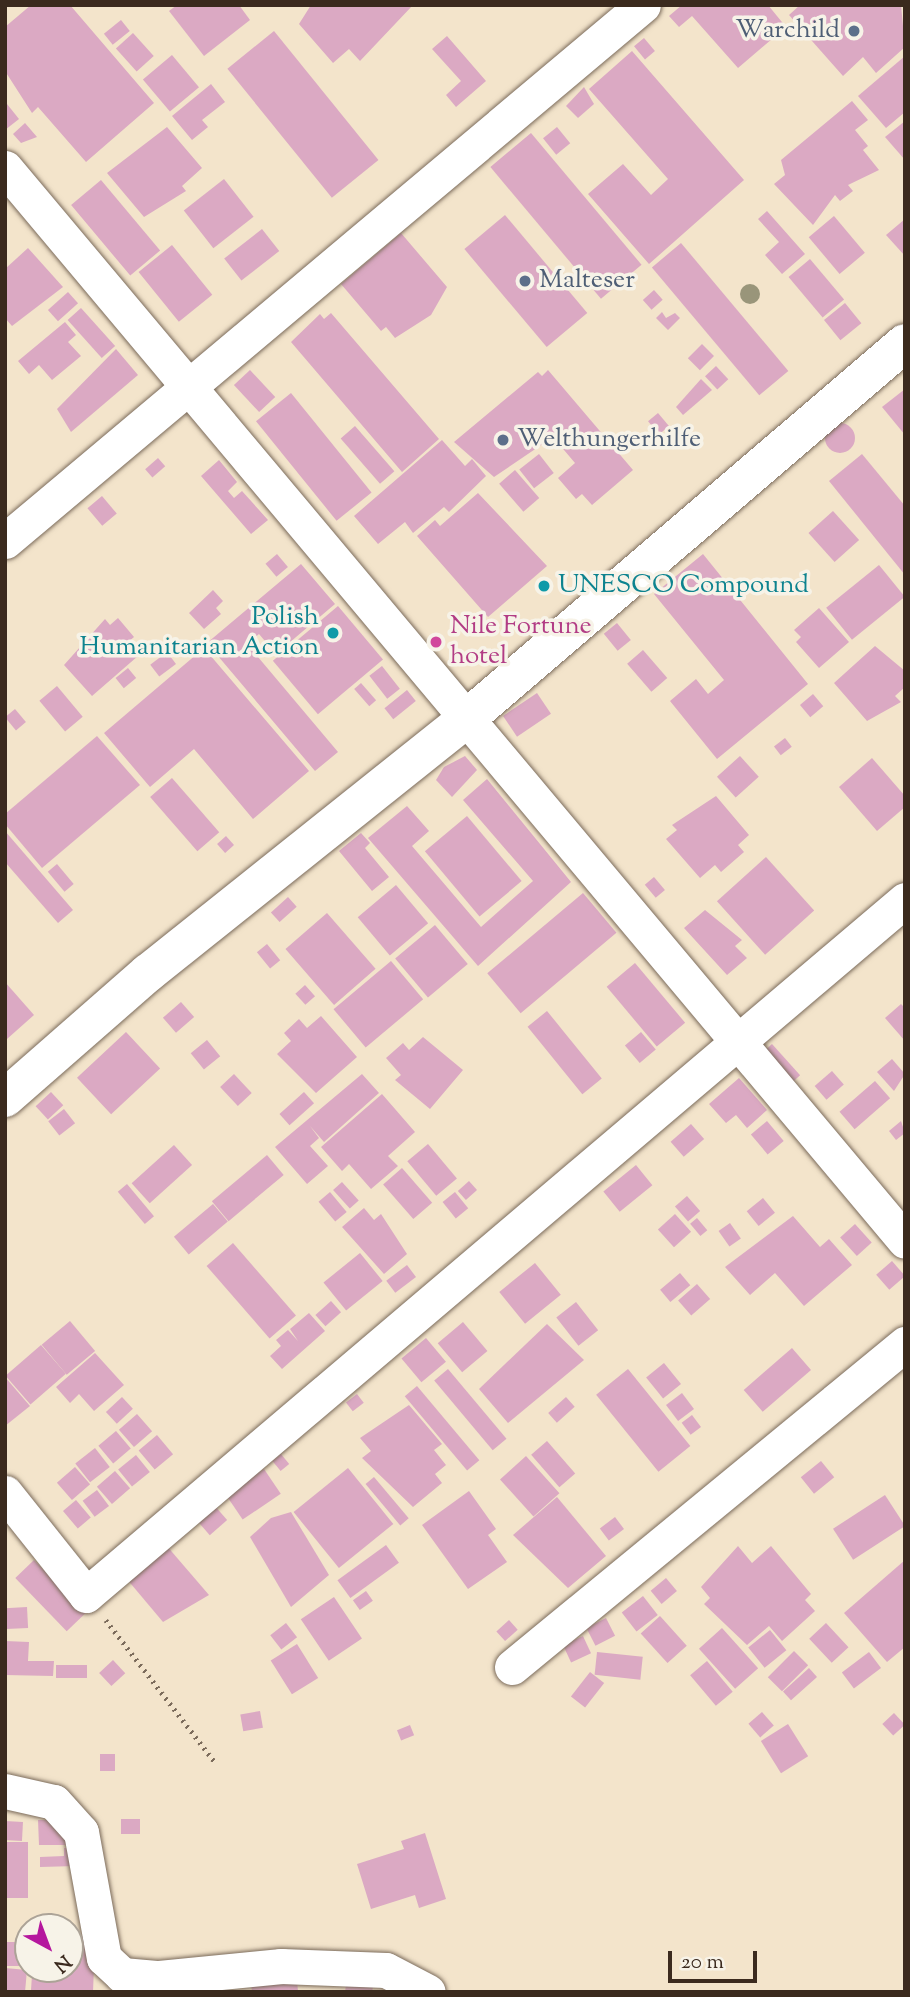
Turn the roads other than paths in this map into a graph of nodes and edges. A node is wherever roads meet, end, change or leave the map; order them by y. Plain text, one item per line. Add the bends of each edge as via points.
1 (643, 5) edge
2 (5, 167) edge
3 (905, 343) edge
4 (187, 389) junction
5 (5, 541) edge
6 (465, 720) junction
7 (905, 900) edge
8 (739, 1041) junction
9 (5, 1098) edge
10 (905, 1241) edge
11 (905, 1344) edge
12 (5, 1493) edge
13 (512, 1667) dead end
14 (5, 1791) edge
15 (428, 1992) edge

1 - 4 street
2 - 4 street
3 - 6 street
4 - 5 street
4 - 6 street
6 - 8 street
6 - 9 street via 148,973
7 - 8 street
8 - 10 street
8 - 12 street via 86,1595
11 - 13 street
14 - 15 street via 54,1802 81,1832 104,1958 122,1975 159,1978 281,1966 386,1970

